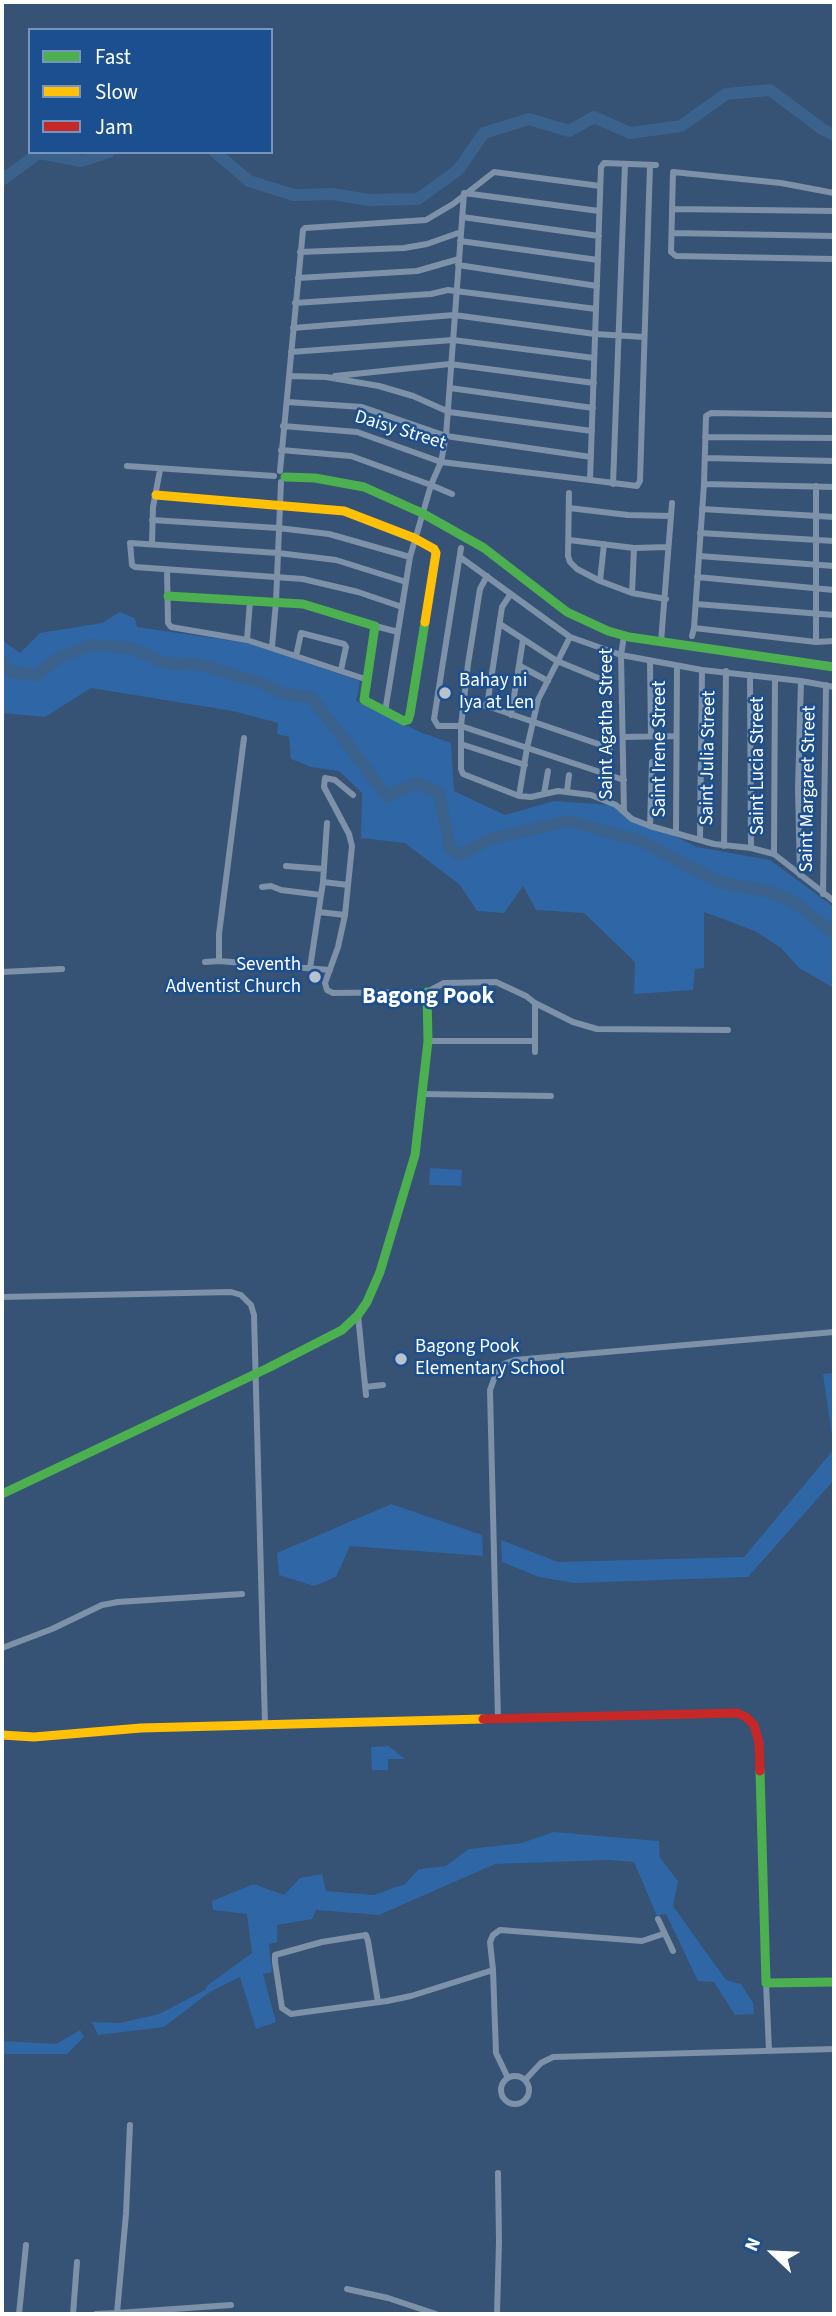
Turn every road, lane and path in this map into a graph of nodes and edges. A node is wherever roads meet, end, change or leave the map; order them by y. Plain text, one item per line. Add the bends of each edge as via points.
1 (625, 164) junction
2 (600, 186) junction
3 (834, 193) edge
4 (464, 194) junction
5 (672, 209) junction
6 (599, 211) junction
7 (834, 211) edge
8 (462, 217) junction
9 (461, 232) junction
10 (672, 233) junction
11 (599, 236) junction
12 (834, 236) edge
13 (460, 241) junction
14 (300, 252) junction
15 (834, 259) edge
16 (598, 260) junction
17 (459, 262) junction
18 (298, 278) junction
19 (597, 286) junction
20 (457, 290) junction
21 (295, 303) junction
22 (596, 309) junction
23 (454, 315) junction
24 (293, 328) junction
25 (595, 334) junction
26 (620, 335) junction
27 (644, 337) junction
28 (453, 340) junction
29 (291, 352) junction
30 (594, 358) junction
31 (450, 364) junction
32 (289, 376) junction
33 (326, 377) junction
34 (594, 383) junction
35 (450, 388) junction
36 (287, 402) junction
37 (593, 408) junction
38 (449, 412) junction
39 (834, 415) edge
40 (283, 426) junction
41 (592, 431) junction
42 (446, 436) junction
43 (705, 437) junction
44 (834, 438) edge
45 (281, 450) junction
46 (591, 457) junction
47 (705, 458) junction
48 (834, 461) edge
49 (441, 462) junction
50 (127, 466) dead end
51 (160, 470) junction
52 (280, 477) junction
53 (590, 480) junction
54 (613, 484) junction
55 (704, 484) junction
56 (432, 485) junction
57 (816, 486) junction
58 (834, 487) edge
59 (569, 493) dead end
60 (452, 494) dead end
61 (156, 495) junction
62 (672, 503) dead end
63 (279, 504) junction
64 (569, 508) junction
65 (702, 509) junction
66 (422, 513) junction
67 (671, 516) junction
68 (817, 517) junction
69 (834, 517) edge
70 (152, 520) junction
71 (278, 528) junction
72 (700, 533) junction
73 (414, 538) junction
74 (569, 540) junction
75 (817, 540) junction
76 (834, 541) edge
77 (152, 544) junction
78 (604, 544) junction
79 (668, 547) junction
80 (461, 548) dead end
81 (634, 548) junction
82 (278, 553) junction
83 (699, 556) junction
84 (410, 557) junction
85 (460, 557) junction
86 (817, 566) junction
87 (834, 566) edge
88 (167, 570) junction
89 (487, 576) junction
90 (277, 577) junction
91 (698, 577) junction
92 (600, 581) junction
93 (405, 582) junction
94 (818, 590) junction
95 (834, 590) edge
96 (632, 593) junction
97 (510, 595) junction
98 (168, 596) junction
99 (666, 599) junction
100 (250, 601) junction
101 (276, 602) junction
102 (696, 604) junction
103 (402, 607) junction
104 (817, 615) junction
105 (834, 615) edge
106 (500, 624) junction
107 (374, 626) junction
108 (398, 632) junction
109 (624, 636) junction
110 (570, 637) junction
111 (247, 640) junction
112 (523, 640) junction
113 (834, 641) edge
114 (661, 642) junction
115 (816, 642) junction
116 (272, 647) junction
117 (621, 655) junction
118 (296, 656) junction
119 (557, 661) junction
120 (650, 661) junction
121 (520, 666) junction
122 (677, 666) junction
123 (834, 667) edge
124 (341, 670) junction
125 (702, 670) junction
126 (726, 671) junction
127 (750, 675) junction
128 (775, 678) junction
129 (365, 680) junction
130 (603, 680) dead end
131 (548, 681) junction
132 (802, 681) junction
133 (826, 685) junction
134 (834, 687) edge
135 (463, 702) junction
136 (487, 706) junction
137 (385, 712) junction
138 (511, 715) junction
139 (534, 723) junction
140 (461, 726) junction
141 (651, 735) junction
142 (676, 736) junction
143 (623, 737) junction
144 (243, 738) dead end
145 (461, 744) junction
146 (527, 748) junction
147 (610, 748) dead end
148 (652, 762) dead end
149 (525, 765) junction
150 (548, 771) dead end
151 (569, 775) dead end
152 (624, 780) junction
153 (567, 791) junction
154 (544, 794) junction
155 (353, 795) dead end
156 (519, 796) junction
157 (624, 812) junction
158 (327, 823) dead end
159 (650, 826) junction
160 (676, 833) junction
161 (700, 841) junction
162 (724, 846) junction
163 (751, 848) junction
164 (774, 854) junction
165 (286, 866) dead end
166 (324, 869) junction
167 (800, 875) junction
168 (323, 882) junction
169 (348, 885) junction
170 (262, 887) dead end
171 (824, 894) junction
172 (321, 895) junction
173 (834, 901) edge
174 (319, 912) junction
175 (345, 915) junction
176 (219, 961) junction
177 (205, 962) dead end
178 (310, 968) junction
179 (62, 969) dead end
180 (330, 970) junction
181 (2, 972) edge
182 (427, 992) junction
183 (535, 1003) junction
184 (729, 1030) dead end
185 (428, 1041) junction
186 (534, 1041) junction
187 (535, 1052) dead end
188 (422, 1094) junction
189 (551, 1096) dead end
190 (2, 1297) edge
191 (358, 1315) junction
192 (834, 1332) edge
193 (256, 1374) junction
194 (383, 1385) dead end
195 (2, 1494) edge
196 (242, 1594) dead end
197 (2, 1648) edge
198 (498, 1719) junction
199 (265, 1724) junction
200 (2, 1735) edge
201 (658, 1919) dead end
202 (663, 1934) junction
203 (673, 1951) dead end
204 (493, 1970) junction
205 (834, 1982) edge
206 (766, 1983) junction
207 (378, 2002) junction
208 (834, 2049) edge
209 (769, 2050) junction
210 (508, 2078) junction
211 (525, 2080) junction
212 (130, 2125) dead end
213 (498, 2174) dead end
214 (26, 2245) dead end
215 (77, 2262) dead end
216 (347, 2289) dead end
217 (231, 2305) dead end
218 (117, 2313) edge
219 (142, 2313) edge
220 (19, 2314) edge
221 (73, 2314) edge
222 (96, 2314) edge
223 (436, 2314) edge
224 (497, 2314) edge

1 - 2 street via 602,165
1 - 26 street
1 - 27 street via 653,165
2 - 4 street via 494,172
2 - 6 street
3 - 5 street via 673,172
4 - 6 street
4 - 8 street
4 - 14 street via 426,219 305,228
5 - 7 street
5 - 10 street
6 - 11 street
8 - 9 street
8 - 11 street
9 - 13 street
9 - 14 street via 404,248
10 - 12 street
10 - 15 street via 676,256
11 - 16 street
13 - 16 street
13 - 17 street
14 - 18 street
16 - 19 street
17 - 18 street via 417,271
17 - 19 street
17 - 20 street
18 - 21 street
19 - 22 street
20 - 21 street
20 - 22 street
20 - 23 street
21 - 24 street
22 - 25 street
23 - 24 street
23 - 25 street
23 - 28 street
24 - 29 street
25 - 26 street
25 - 30 street
26 - 27 street
26 - 54 street
27 - 54 street via 640,485
28 - 29 street
28 - 30 street
28 - 31 street
29 - 32 street
30 - 34 street
31 - 33 street
31 - 34 street
31 - 35 street
32 - 33 street
32 - 36 street
33 - 38 street via 379,386
34 - 37 street
35 - 37 street
35 - 38 street
36 - 40 street
36 - 42 street via 362,407
37 - 41 street
38 - 41 street
38 - 42 street
39 - 43 street via 709,413
40 - 45 street
40 - 49 street, Daisy Street via 357,432
41 - 46 street
42 - 46 street
42 - 49 street
43 - 44 street
43 - 47 street
45 - 52 street
45 - 56 street via 351,456
46 - 53 street
47 - 48 street
47 - 55 street
49 - 53 street, Daisy Street
49 - 56 street
50 - 51 street
51 - 52 street
51 - 61 street
52 - 63 street
52 - 66 street via 364,487
53 - 54 street, Daisy Street
55 - 57 street
55 - 65 street
56 - 60 street
56 - 66 street
57 - 58 street
57 - 68 street
59 - 64 street
61 - 63 street
61 - 70 street
62 - 67 street
63 - 71 street
63 - 73 street via 344,510
64 - 67 street
64 - 74 street
65 - 68 street
65 - 72 street
66 - 73 street
66 - 109 street via 484,548 567,612
67 - 79 street
68 - 69 street
68 - 75 street
70 - 71 street
70 - 77 street
71 - 82 street
71 - 84 street via 329,534
72 - 75 street
72 - 83 street
73 - 84 street
73 - 137 street via 436,553 410,714 404,721
74 - 78 street
74 - 92 street via 570,562
75 - 76 street
75 - 86 street
77 - 82 street
77 - 88 street via 130,542 132,565
78 - 81 street
78 - 92 street
79 - 81 street
79 - 99 street
80 - 85 street
81 - 96 street
82 - 90 street
82 - 93 street via 336,560
83 - 86 street
83 - 91 street
84 - 93 street
85 - 89 street
85 - 140 street via 435,719 438,726
86 - 87 street
86 - 94 street
88 - 90 street
88 - 98 street
89 - 97 street
89 - 135 street via 480,589
90 - 101 street
90 - 103 street via 303,579
91 - 94 street
91 - 102 street
92 - 96 street
93 - 103 street
94 - 95 street
94 - 104 street
96 - 99 street
97 - 106 street
97 - 110 street
98 - 100 street
98 - 111 street via 171,627
99 - 114 street
100 - 101 street
100 - 111 street
101 - 107 street via 303,604
101 - 116 street
102 - 104 street
102 - 115 street via 693,632
103 - 108 street
104 - 105 street
104 - 115 street
106 - 112 street
106 - 136 street
107 - 108 street
107 - 129 street
108 - 137 street
109 - 114 street
109 - 117 street, Saint Agatha Street
110 - 117 street
110 - 119 street
111 - 116 street
112 - 119 street
112 - 121 street
113 - 115 street
114 - 123 street
116 - 118 street
117 - 120 street
117 - 143 street, Saint Agatha Street
118 - 124 street
118 - 124 street via 301,633 345,644
119 - 130 street
119 - 131 street
120 - 122 street
120 - 141 street
121 - 131 street
121 - 138 street
122 - 125 street
122 - 142 street, Saint Irene Street
124 - 129 street
125 - 126 street
125 - 161 street
126 - 127 street
126 - 162 street, Saint Julia Street
127 - 128 street
127 - 163 street
128 - 132 street
128 - 164 street, Saint Lucia Street
129 - 137 street via 364,700
131 - 139 street
132 - 133 street
132 - 167 street
133 - 134 street
133 - 171 street, Saint Margaret Street
135 - 136 street
135 - 140 street
136 - 138 street
138 - 139 street
139 - 146 street
139 - 147 street
140 - 145 street
140 - 146 street
141 - 142 street
141 - 143 street
142 - 160 street, Saint Irene Street
143 - 152 street, Saint Agatha Street
144 - 176 street
145 - 149 street
145 - 156 street via 463,774
146 - 149 street
146 - 152 street
148 - 159 street
149 - 156 street
150 - 154 street
151 - 153 street
152 - 157 street, Saint Agatha Street
153 - 154 street
153 - 157 street via 591,795
154 - 156 street
155 - 169 street via 325,778 324,787 352,846
157 - 159 street
158 - 166 street
159 - 160 street
160 - 161 street
161 - 162 street
162 - 163 street
163 - 164 street
164 - 167 street
165 - 166 street
166 - 168 street
167 - 171 street
168 - 169 street
168 - 172 street
169 - 175 street
170 - 172 street
171 - 173 street
172 - 174 street
174 - 175 street
174 - 178 street
175 - 180 street
176 - 177 street
176 - 178 street
178 - 180 street
179 - 181 street
180 - 182 street via 325,983 333,993
182 - 183 street via 444,983 496,982
182 - 185 street
183 - 184 street via 597,1028
183 - 186 street
185 - 186 street
185 - 188 street
186 - 187 street
188 - 189 street
188 - 191 street via 406,1191 380,1272
190 - 193 street via 239,1294 254,1311
191 - 193 street via 342,1330
191 - 194 street via 365,1391
192 - 198 street via 515,1360 497,1370 490,1390
193 - 195 street
193 - 199 street
196 - 197 street via 102,1605
198 - 199 street
198 - 206 street via 728,1712 751,1721 759,1743
199 - 200 street via 26,1738
201 - 202 street
202 - 203 street
202 - 204 street via 642,1941 500,1930 491,1942
204 - 207 street
204 - 210 street via 496,2053
205 - 206 street
206 - 209 street
207 - 207 street via 287,2013 282,2008 275,1955 365,1935
208 - 209 street
209 - 211 street via 553,2057
210 - 211 street
210 - 211 street via 501,2092 514,2104 528,2096
212 - 218 street
213 - 224 street
214 - 220 street
215 - 221 street
216 - 223 street
217 - 219 street
218 - 219 street
218 - 222 street

